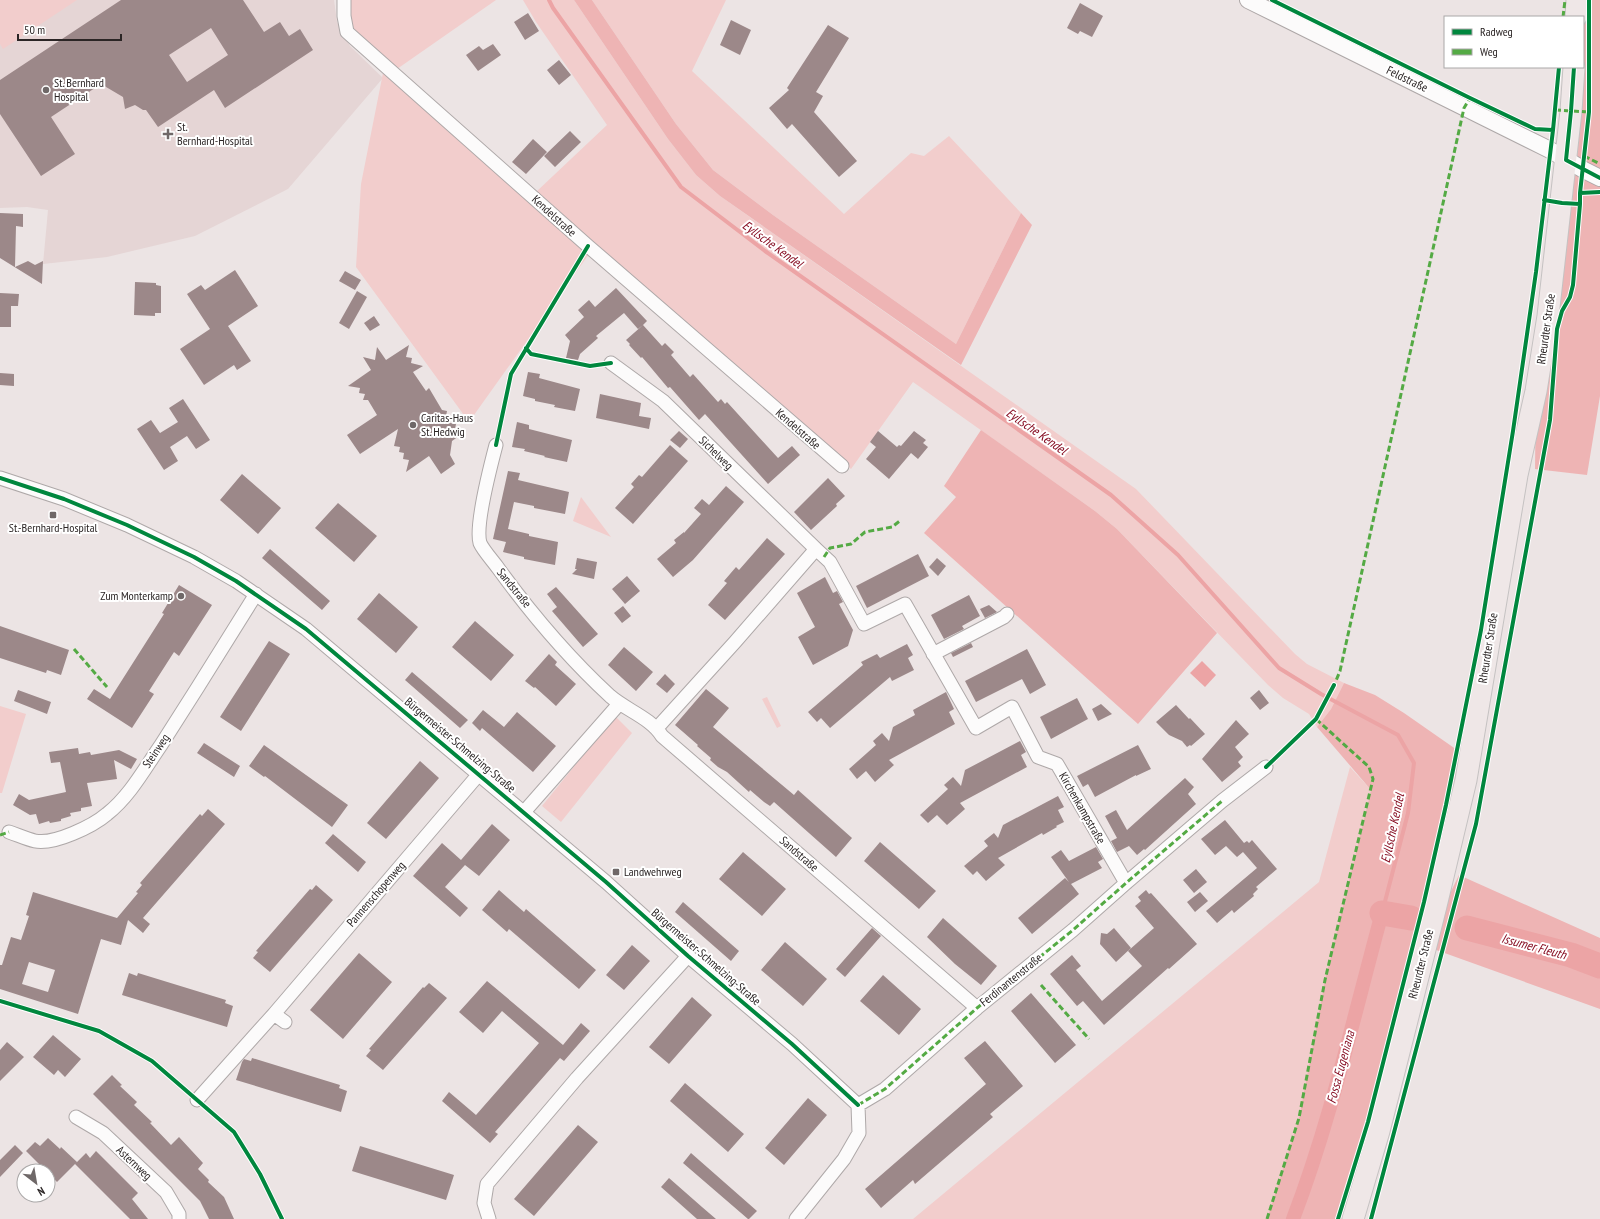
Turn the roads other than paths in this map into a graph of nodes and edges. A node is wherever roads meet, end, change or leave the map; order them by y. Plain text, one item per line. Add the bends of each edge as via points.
1 (344, 0) edge
2 (1248, 0) edge
3 (1577, 0) edge
4 (1576, 16) edge
5 (1574, 68) edge
6 (1566, 160) junction
7 (1600, 178) edge
8 (611, 363) dead end
9 (496, 445) dead end
10 (842, 466) dead end
11 (0, 478) edge
12 (816, 549) junction
13 (256, 594) junction
14 (858, 614) joint
15 (1007, 614) dead end
16 (933, 654) junction
17 (619, 704) junction
18 (657, 728) junction
19 (1266, 767) dead end
20 (479, 774) junction
21 (524, 812) junction
22 (9, 832) dead end
23 (1126, 883) junction
24 (688, 956) junction
25 (977, 1008) junction
26 (197, 1100) dead end
27 (858, 1105) junction
28 (76, 1117) dead end
29 (179, 1219) edge
30 (489, 1219) edge
31 (796, 1219) edge
32 (1353, 1219) edge

1 - 10 street, Kendelstraße via 348,32 588,246
2 - 6 street, Feldstraße
3 - 4 main road
5 - 6 main road, Rheurdter Straße
6 - 7 street, Feldstraße
6 - 32 main road, Rheurdter Straße via 1548,316 1536,392 1517,475 1466,780 1381,1124
8 - 12 street, Sichelweg via 663,401
9 - 17 street, Sandstraße via 479,524 480,543 507,580 581,668
11 - 13 street, Bürgermeister-Schmelzing-Straße via 64,500 127,526 194,557
12 - 14 street, Sichelweg via 830,562
12 - 18 street
13 - 20 street, Bürgermeister-Schmelzing-Straße via 306,629
13 - 22 street, Steinweg via 145,769 112,810 85,828 48,840 36,841
14 - 16 street, Kirchenkampstraße via 864,624 905,604
15 - 16 street via 1004,618
16 - 23 street, Kirchenkampstraße via 976,728 1012,707 1038,757 1057,764
17 - 18 street, Sandstraße
17 - 21 street
18 - 25 street, Sandstraße via 662,736
19 - 23 street, Ferdinantenstraße
20 - 21 street, Bürgermeister-Schmelzing-Straße
20 - 26 street, Pannenschopenweg via 280,1018
21 - 24 street, Bürgermeister-Schmelzing-Straße
23 - 25 street, Ferdinantenstraße
24 - 27 street, Bürgermeister-Schmelzing-Straße via 792,1044
24 - 30 street via 577,1078 487,1184 484,1203
25 - 27 street, Ferdinantenstraße via 885,1089
27 - 31 street via 859,1134 844,1159
28 - 29 street, Asternweg via 102,1133 166,1192 179,1214

